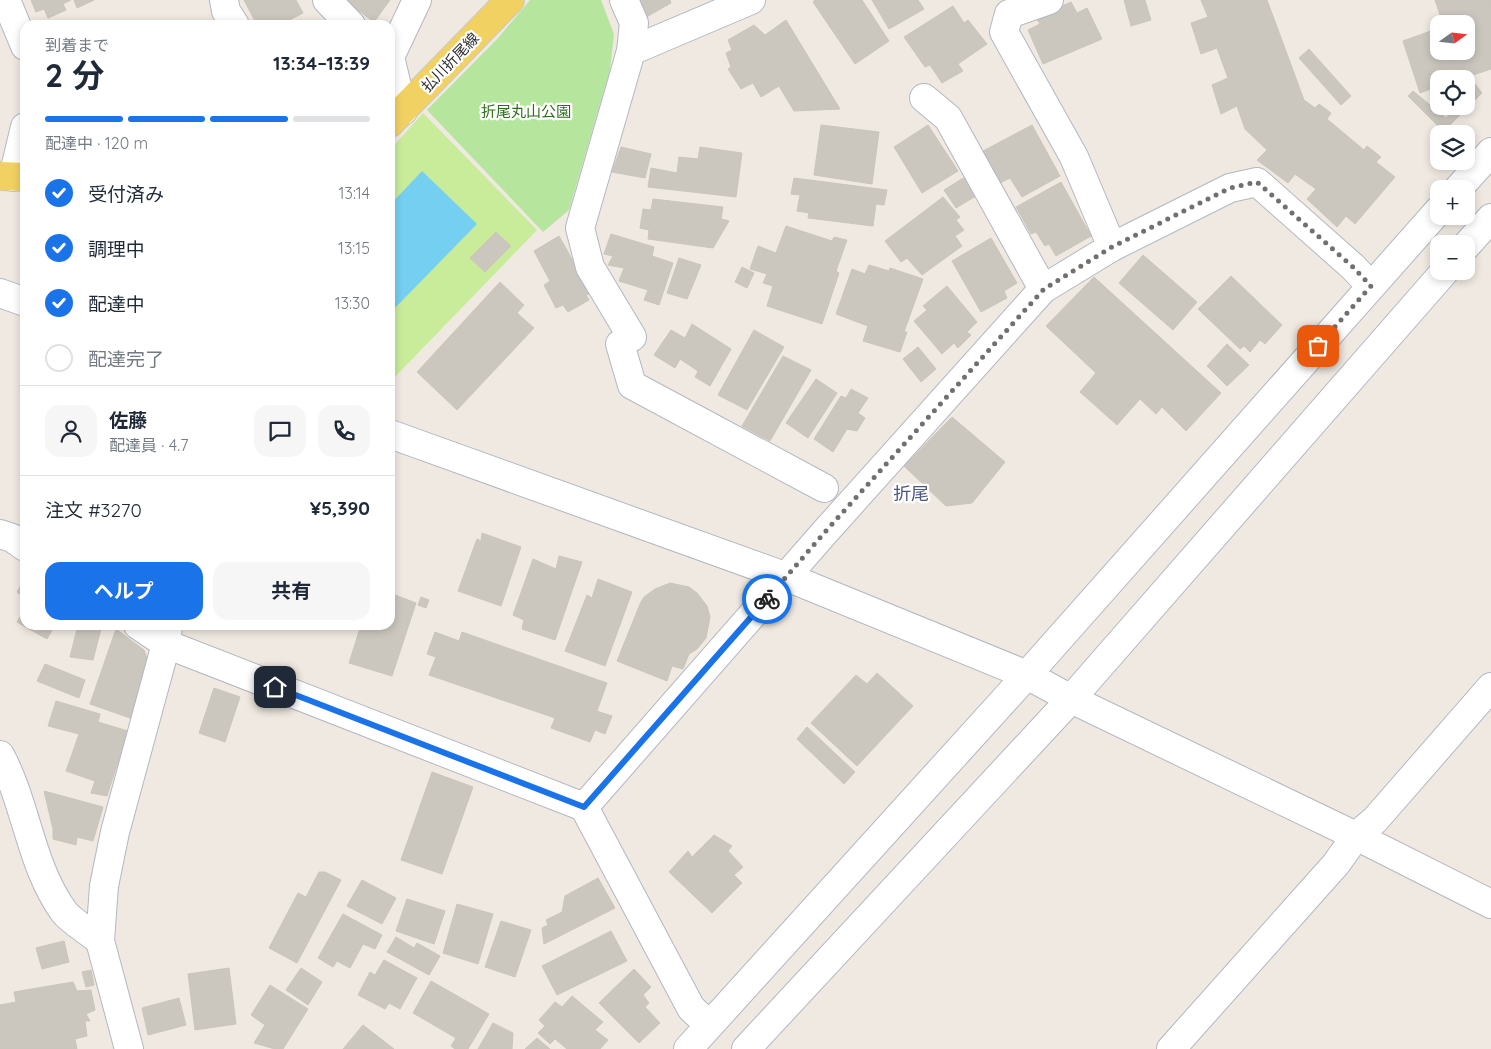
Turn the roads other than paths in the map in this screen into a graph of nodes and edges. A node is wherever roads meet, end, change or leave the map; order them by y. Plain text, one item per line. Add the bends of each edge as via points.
1 (6, 0) edge
2 (224, 0) edge
3 (327, 0) edge
4 (416, 0) edge
5 (510, 0) edge
6 (624, 0) edge
7 (751, 0) edge
8 (1049, 0) edge
9 (232, 20) edge
10 (346, 20) edge
11 (20, 34) edge
12 (395, 46) edge
13 (631, 50) junction
14 (924, 98) dead end
15 (396, 117) edge
16 (20, 147) edge
17 (1491, 152) edge
18 (13, 176) edge
19 (1466, 180) edge
20 (1491, 218) edge
21 (1430, 220) edge
22 (1475, 236) edge
23 (1112, 247) junction
24 (1437, 280) edge
25 (1371, 286) junction
26 (1044, 289) junction
27 (0, 292) edge
28 (20, 300) edge
29 (395, 436) edge
30 (824, 488) dead end
31 (0, 534) edge
32 (20, 544) edge
33 (787, 577) junction
34 (152, 630) edge
35 (167, 635) edge
36 (1027, 675) junction
37 (1491, 687) edge
38 (1071, 698) junction
39 (0, 756) edge
40 (584, 807) junction
41 (1356, 836) junction
42 (1491, 904) edge
43 (100, 941) junction
44 (709, 1025) junction
45 (128, 1049) edge
46 (688, 1049) edge
47 (746, 1049) edge
48 (1171, 1049) edge

1 - 11 street
2 - 9 street
3 - 10 street
4 - 12 street
5 - 15 main road, 払川折尾線
6 - 13 street via 634,23
7 - 13 street
8 - 23 street via 1009,14 1004,32 1074,157
13 - 30 street via 580,228 590,267 632,337 620,344 632,385
14 - 26 street via 948,118
16 - 18 street
17 - 19 street
20 - 22 street
21 - 25 street
23 - 25 street via 1230,188 1257,182
23 - 26 street
24 - 38 street
25 - 36 street
26 - 33 street
27 - 28 street
29 - 33 street
31 - 32 street
33 - 36 street
33 - 40 street
34 - 35 street
35 - 40 street
35 - 43 street via 114,832 104,886
36 - 38 street
36 - 44 street
37 - 41 street via 1375,820
38 - 41 street
38 - 47 street
39 - 43 street via 11,776 43,875 65,913
40 - 44 street via 691,1008
41 - 42 street
41 - 48 street via 1336,864
43 - 45 street
44 - 46 street

